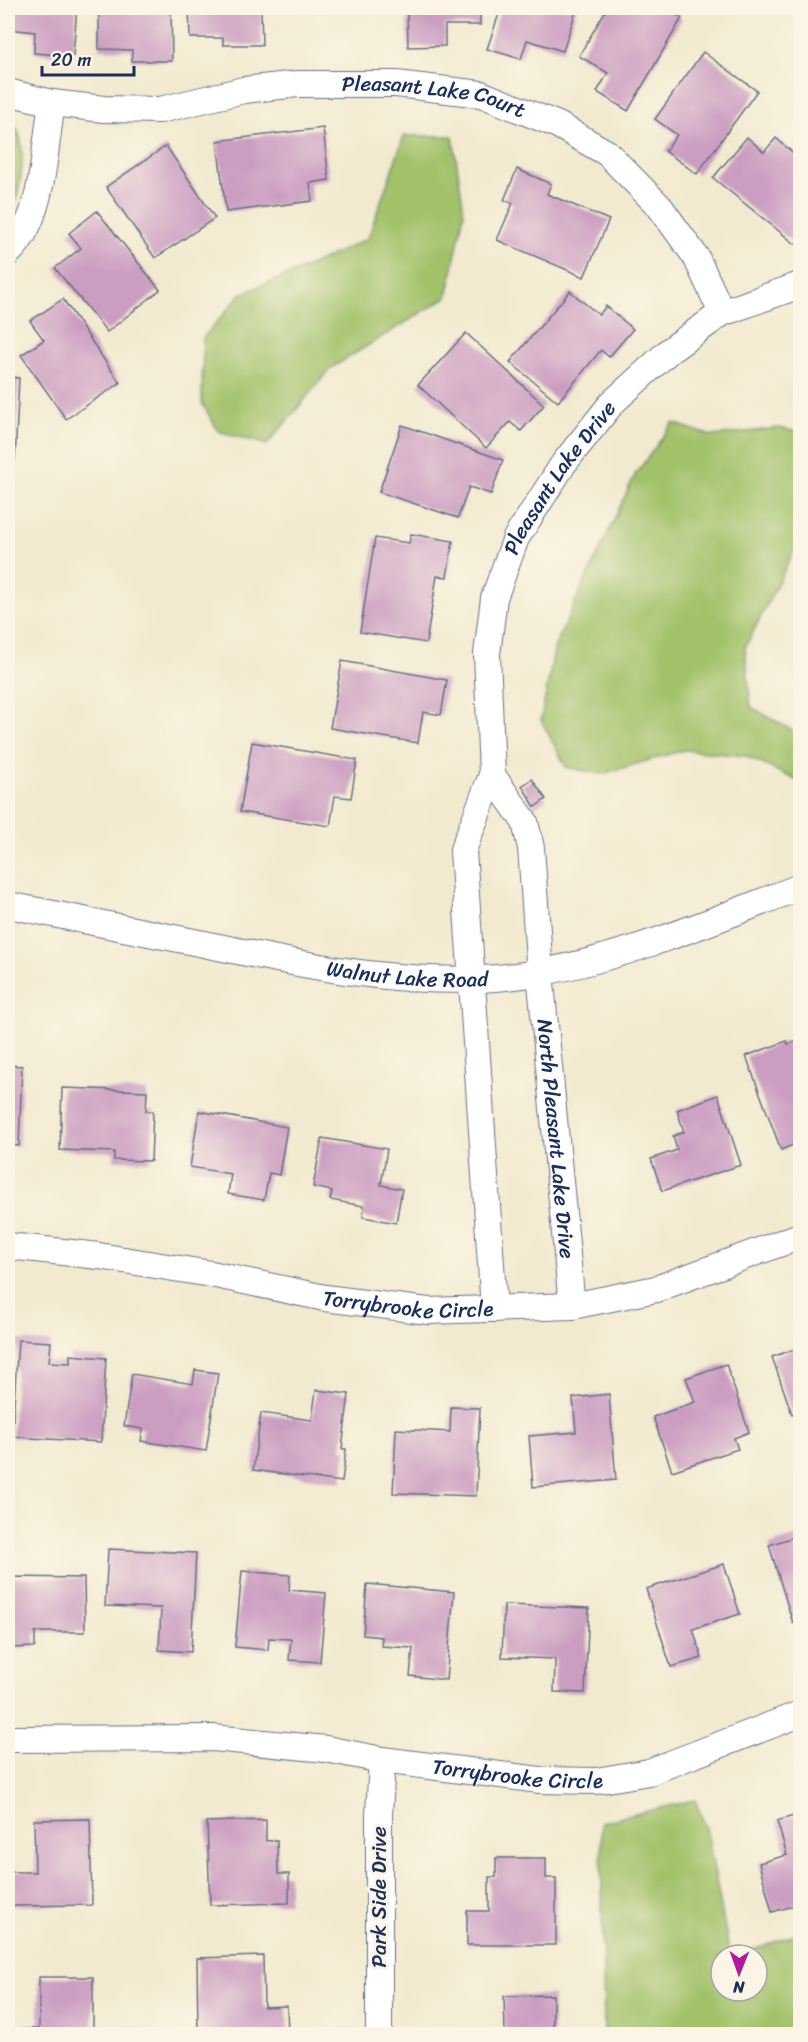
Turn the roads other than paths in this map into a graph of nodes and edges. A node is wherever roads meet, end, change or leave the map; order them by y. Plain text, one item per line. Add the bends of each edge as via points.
1 (8, 92) edge
2 (52, 103) junction
3 (8, 253) edge
4 (801, 285) edge
5 (722, 313) junction
6 (492, 776) junction
7 (801, 887) edge
8 (8, 905) edge
9 (540, 973) junction
10 (472, 979) junction
11 (801, 1236) edge
12 (8, 1246) edge
13 (572, 1306) junction
14 (494, 1309) junction
15 (801, 1714) edge
16 (8, 1739) edge
17 (382, 1760) junction
18 (379, 2034) edge

1 - 2 street, Pleasant Lake Court
2 - 3 street via 32,217
2 - 5 street, Pleasant Lake Court via 160,110 244,90 298,84 396,84 481,94 558,125 608,153 660,207 696,257
4 - 5 street, Pleasant Lake Drive
5 - 6 street, Pleasant Lake Drive via 669,351 612,403 564,463 516,538 494,598 487,654
6 - 9 street via 525,822 531,848
6 - 10 street, Pleasant Lake Drive via 463,850
7 - 9 street, Walnut Lake Road via 602,960
8 - 10 street, Walnut Lake Road via 355,973
9 - 10 street, Walnut Lake Road
9 - 13 street, North Pleasant Lake Drive
10 - 14 street
11 - 13 street, Torrybrooke Circle via 656,1289
12 - 14 street, Torrybrooke Circle via 211,1274 325,1298 428,1311
13 - 14 street, Torrybrooke Circle
15 - 17 street, Torrybrooke Circle via 649,1772 596,1781 540,1780
16 - 17 street, Torrybrooke Circle via 213,1738 326,1749
17 - 18 street, Park Side Drive

